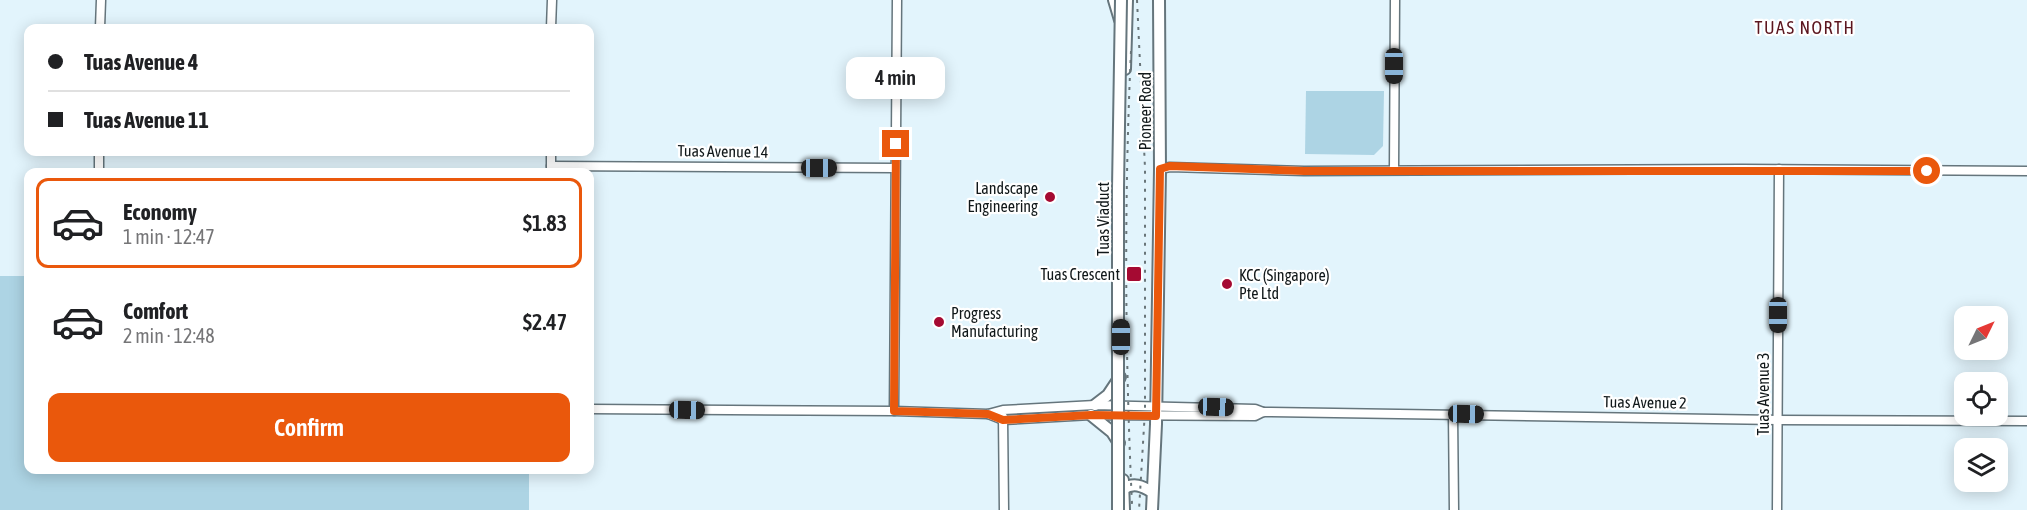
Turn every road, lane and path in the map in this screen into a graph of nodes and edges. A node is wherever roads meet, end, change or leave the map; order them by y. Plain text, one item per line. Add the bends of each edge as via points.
1 (101, 0) edge
2 (552, 0) edge
3 (897, 0) edge
4 (1114, 0) edge
5 (1121, 0) edge
6 (1127, 0) edge
7 (1159, 0) edge
8 (1395, 0) edge
9 (1121, 23) junction
10 (100, 24) edge
11 (551, 24) edge
12 (895, 168) junction
13 (594, 169) edge
14 (1160, 169) junction
15 (1394, 170) junction
16 (1779, 170) junction
17 (2027, 171) edge
18 (1121, 375) junction
19 (594, 409) edge
20 (1003, 410) junction
21 (1093, 410) junction
22 (894, 411) junction
23 (1122, 411) junction
24 (1156, 411) junction
25 (988, 414) junction
26 (1454, 414) junction
27 (1003, 420) junction
28 (1778, 420) junction
29 (2027, 421) edge
30 (1122, 449) junction
31 (1123, 489) junction
32 (1152, 492) junction
33 (1004, 510) edge
34 (1118, 510) edge
35 (1124, 510) edge
36 (1152, 510) edge
37 (1454, 510) edge
38 (1777, 510) edge

1 - 10 street
2 - 11 street
3 - 12 street
4 - 9 main road, bridge
5 - 9 main road, Tuas Viaduct, bridge
6 - 18 main road, Pioneer Road
7 - 14 main road, Pioneer Road
8 - 15 street
9 - 34 main road, Tuas Viaduct, bridge
12 - 13 street, Tuas Avenue 14
12 - 22 street
14 - 15 street via 1170,166
14 - 24 main road, Pioneer Road
15 - 16 street
16 - 17 street
16 - 28 street, Tuas Avenue 3
18 - 21 main road
18 - 23 main road, Pioneer Road
19 - 22 street
20 - 21 street
20 - 25 street
20 - 27 street
21 - 23 street
21 - 27 street
21 - 30 main road
22 - 25 street
23 - 24 street
23 - 30 main road, Pioneer Road
24 - 26 street, Tuas Avenue 2
24 - 32 main road, Pioneer Road
25 - 27 street
26 - 28 street, Tuas Avenue 2
26 - 37 street
27 - 33 street
28 - 29 street, Tuas Avenue 2
28 - 38 street, Tuas Avenue 3
30 - 31 main road, Pioneer Road
31 - 32 main road via 1137,485
31 - 35 main road, Pioneer Road
32 - 36 main road, Pioneer Road

